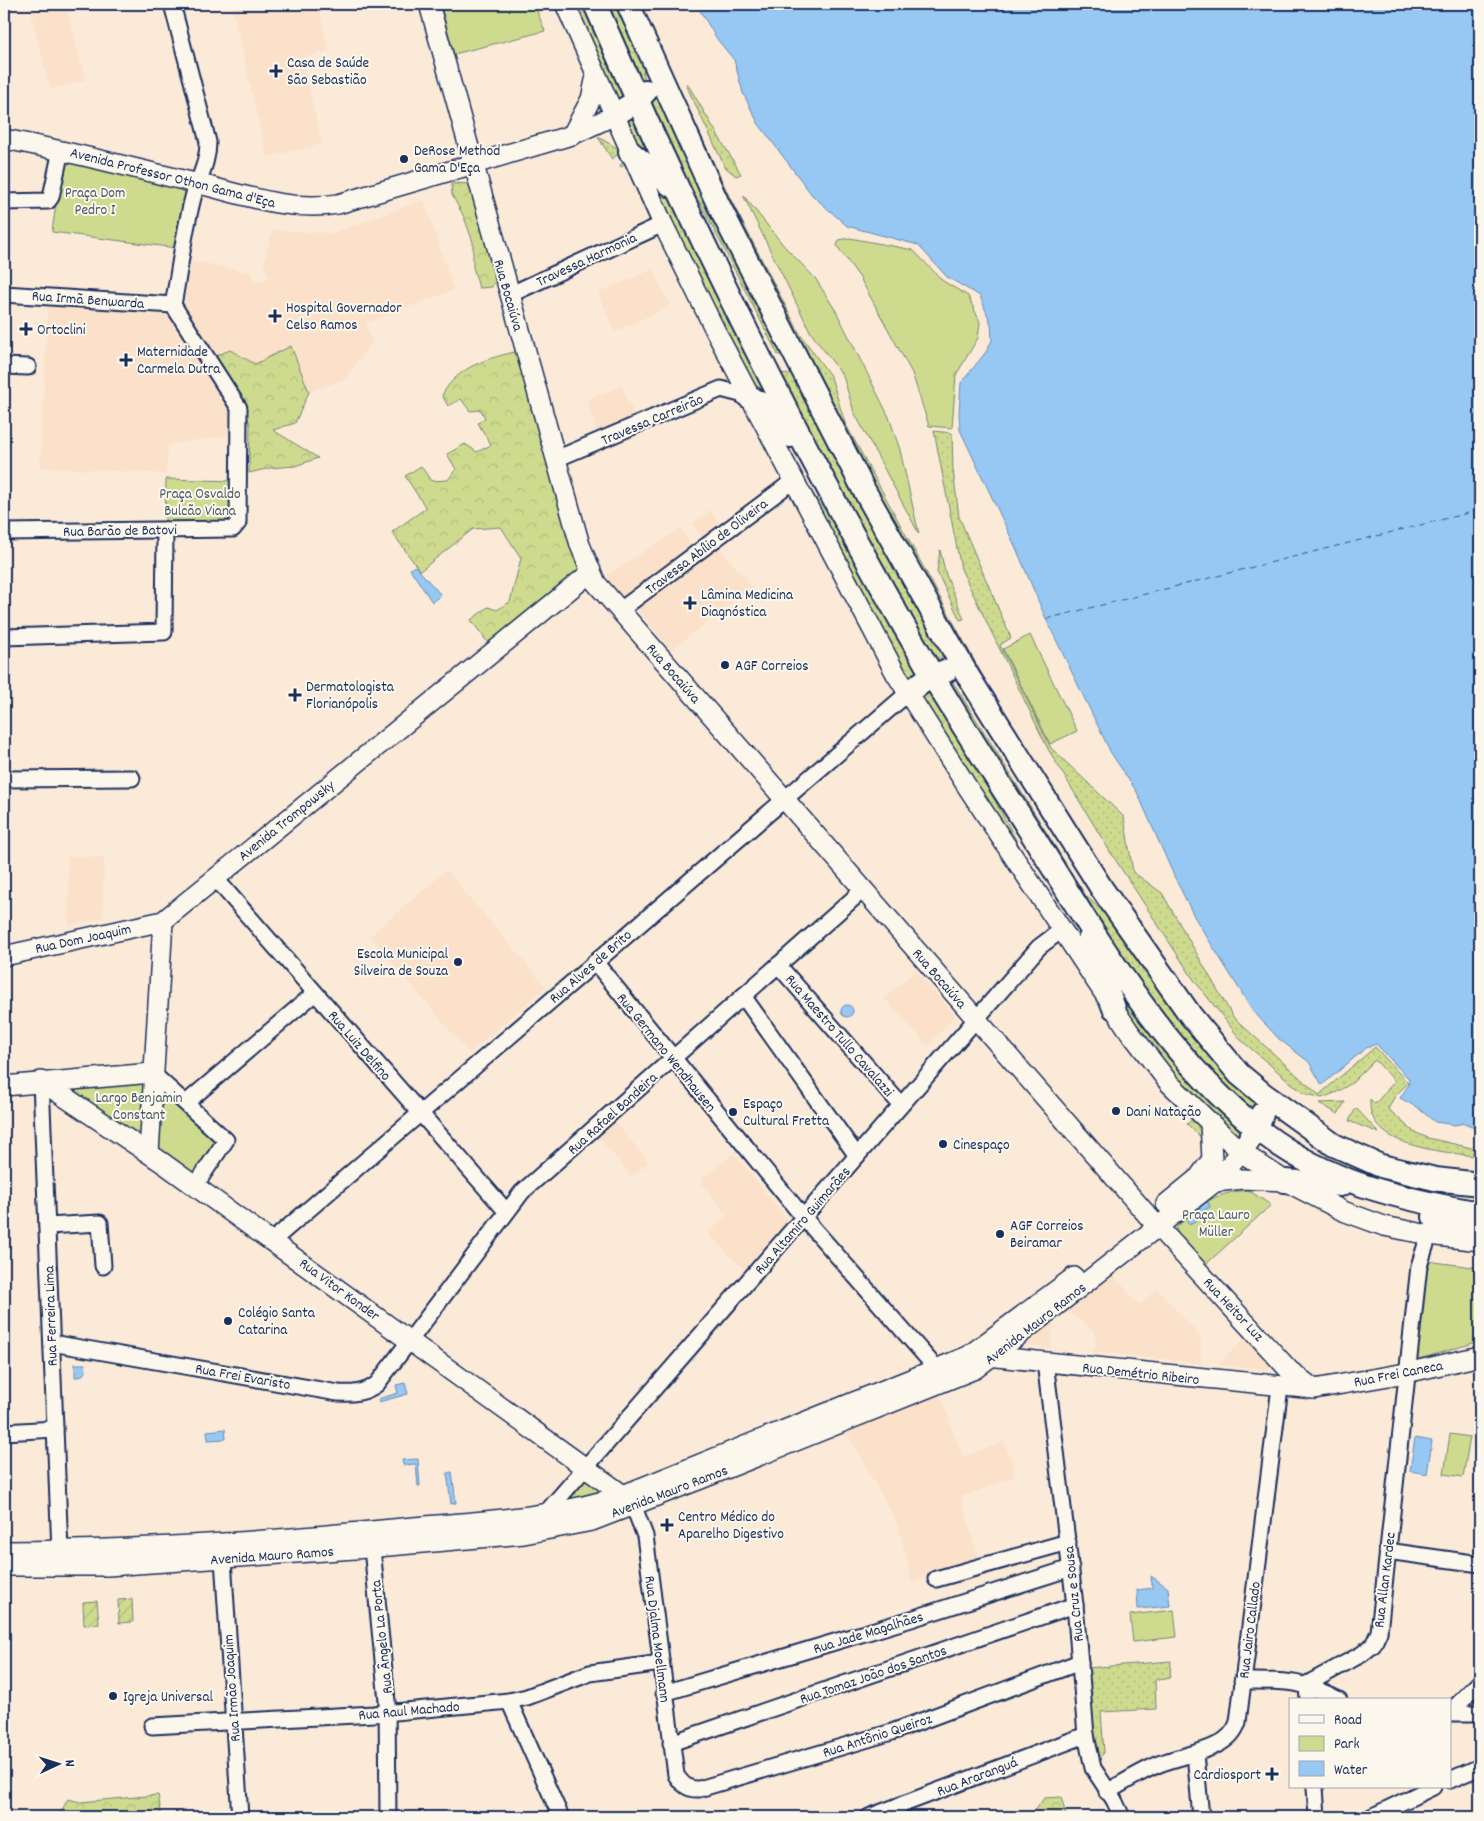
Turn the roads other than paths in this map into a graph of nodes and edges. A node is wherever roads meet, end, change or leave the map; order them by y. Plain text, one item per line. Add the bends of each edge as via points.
1 (172, 4) edge
2 (429, 4) edge
3 (564, 4) edge
4 (594, 4) edge
5 (628, 4) edge
6 (656, 68) junction
7 (596, 76) junction
8 (637, 102) junction
9 (605, 120) junction
10 (572, 135) junction
11 (4, 139) edge
12 (61, 150) junction
13 (630, 152) junction
14 (473, 164) junction
15 (198, 184) junction
16 (677, 190) junction
17 (4, 202) edge
18 (663, 224) junction
19 (4, 294) edge
20 (509, 295) junction
21 (173, 305) junction
22 (755, 347) junction
23 (796, 359) junction
24 (4, 366) edge
25 (28, 367) dead end
26 (748, 396) junction
27 (556, 459) junction
28 (818, 471) junction
29 (793, 481) junction
30 (165, 530) junction
31 (4, 532) edge
32 (590, 573) junction
33 (619, 611) junction
34 (4, 637) edge
35 (932, 674) junction
36 (968, 676) junction
37 (908, 693) junction
38 (132, 778) dead end
39 (4, 779) edge
40 (784, 799) junction
41 (215, 878) junction
42 (863, 890) junction
43 (1076, 904) junction
44 (163, 921) junction
45 (1063, 929) junction
46 (4, 956) edge
47 (594, 962) junction
48 (778, 965) junction
49 (315, 993) junction
50 (743, 996) junction
51 (1114, 1008) junction
52 (976, 1020) junction
53 (673, 1058) junction
54 (152, 1073) junction
55 (41, 1081) junction
56 (4, 1086) edge
57 (1263, 1094) junction
58 (186, 1103) junction
59 (901, 1105) junction
60 (419, 1113) junction
61 (1210, 1123) junction
62 (1257, 1128) junction
63 (150, 1131) junction
64 (130, 1141) junction
65 (1242, 1152) junction
66 (149, 1153) junction
67 (857, 1156) junction
68 (1285, 1181) junction
69 (1215, 1182) junction
70 (1480, 1184) edge
71 (195, 1186) junction
72 (1362, 1186) junction
73 (1392, 1196) junction
74 (506, 1211) junction
75 (1480, 1213) edge
76 (804, 1218) junction
77 (1153, 1222) junction
78 (47, 1226) junction
79 (1480, 1230) edge
80 (1428, 1235) junction
81 (272, 1241) junction
82 (1480, 1241) edge
83 (103, 1266) dead end
84 (411, 1340) junction
85 (52, 1343) junction
86 (968, 1356) junction
87 (994, 1356) junction
88 (1480, 1356) edge
89 (1045, 1362) junction
90 (936, 1368) junction
91 (1406, 1374) junction
92 (1280, 1387) junction
93 (1314, 1389) junction
94 (55, 1429) junction
95 (4, 1432) edge
96 (585, 1468) junction
97 (627, 1501) junction
98 (544, 1515) junction
99 (1068, 1542) junction
100 (372, 1548) junction
101 (4, 1551) edge
102 (1387, 1551) junction
103 (61, 1559) junction
104 (223, 1559) junction
105 (1480, 1564) edge
106 (4, 1566) edge
107 (1071, 1568) junction
108 (936, 1579) dead end
109 (1075, 1605) junction
110 (1080, 1662) junction
111 (660, 1663) junction
112 (1242, 1681) junction
113 (1480, 1682) edge
114 (1307, 1684) junction
115 (664, 1694) junction
116 (1308, 1698) edge
117 (1335, 1698) edge
118 (509, 1701) junction
119 (1452, 1711) edge
120 (387, 1712) junction
121 (1452, 1713) edge
122 (1480, 1713) edge
123 (234, 1721) junction
124 (152, 1726) dead end
125 (1086, 1735) junction
126 (671, 1743) junction
127 (1195, 1754) junction
128 (1480, 1767) edge
129 (676, 1775) joint
130 (1452, 1779) edge
131 (1315, 1788) edge
132 (1431, 1788) edge
133 (1107, 1792) junction
134 (240, 1817) edge
135 (388, 1817) edge
136 (560, 1817) edge
137 (869, 1817) edge
138 (1122, 1817) edge
139 (1200, 1817) edge
140 (1317, 1817) edge
141 (1371, 1817) edge

1 - 15 street via 208,142 206,167
2 - 14 main road, Rua Bocaiúva
3 - 7 main road
4 - 8 highway
5 - 6 highway
6 - 8 highway via 652,81
6 - 23 highway via 718,204
7 - 9 main road
7 - 10 main road via 591,99
8 - 9 highway
8 - 16 highway
9 - 10 main road, Avenida Professor Othon Gama d'Eça
9 - 13 main road
10 - 14 main road, Avenida Professor Othon Gama d'Eça
11 - 12 main road, Avenida Professor Othon Gama d'Eça
12 - 15 main road, Avenida Professor Othon Gama d'Eça
12 - 17 street via 48,200
13 - 16 highway
13 - 18 main road
14 - 15 main road, Avenida Professor Othon Gama d'Eça via 318,207 263,201
14 - 20 main road, Rua Bocaiúva
15 - 21 street
16 - 22 highway
18 - 20 street, Travessa Harmonia
18 - 26 main road
19 - 21 street, Rua Irmã Benwarda
20 - 27 main road, Rua Bocaiúva
21 - 30 street, Rua Barão de Batovi via 239,408 238,523 236,527
22 - 23 highway via 781,365
22 - 28 highway
23 - 36 highway via 864,490
24 - 25 street
26 - 27 street, Travessa Carreirão via 721,389
26 - 28 highway via 765,406
26 - 29 main road
27 - 32 main road, Rua Bocaiúva
28 - 35 highway
29 - 33 street, Travessa Abílio de Oliveira
29 - 37 main road
30 - 31 street, Rua Barão de Batovi
30 - 34 street via 164,632
32 - 33 main road, Rua Bocaiúva
32 - 41 main road, Avenida Trompowsky
33 - 40 main road, Rua Bocaiúva
35 - 36 highway via 946,671
35 - 37 highway
35 - 43 highway
36 - 57 highway via 1102,889 1191,1016 1226,1060
37 - 40 street, Rua Alves de Brito
37 - 45 main road
38 - 39 street
40 - 42 main road, Rua Bocaiúva
40 - 47 street, Rua Alves de Brito
41 - 44 main road, Avenida Trompowsky
41 - 49 street, Rua Luiz Delfino
42 - 48 street, Rua Rafael Bandeira
42 - 52 main road, Rua Bocaiúva
43 - 51 highway
43 - 62 highway via 1174,1046 1208,1086
44 - 46 main road, Rua Dom Joaquim
44 - 54 main road
45 - 51 main road
45 - 52 street, Rua Altamiro Guimarães via 1039,947
47 - 53 street, Rua Germano Wendhausen
47 - 60 street, Rua Alves de Brito
48 - 50 street, Rua Rafael Bandeira
48 - 59 street, Rua Maestro Tullo Cavalazzi
49 - 58 street
49 - 60 street, Rua Luiz Delfino
50 - 53 street, Rua Rafael Bandeira
50 - 67 street
51 - 61 main road via 1170,1083
52 - 59 street, Rua Altamiro Guimarães
52 - 77 main road, Rua Bocaiúva
53 - 74 street, Rua Rafael Bandeira via 522,1192
53 - 76 street, Rua Germano Wendhausen
54 - 55 main road
54 - 58 street
54 - 63 main road
55 - 56 main road
55 - 64 main road, Rua Vitor Konder
55 - 78 street, Rua Ferreira Lima
57 - 62 highway
57 - 70 highway via 1334,1146 1381,1166 1435,1179
58 - 71 street via 226,1140
59 - 67 street, Rua Altamiro Guimarães
60 - 74 street, Rua Luiz Delfino
60 - 81 street, Rua Alves de Brito
61 - 65 main road
61 - 77 main road, Avenida Mauro Ramos via 1212,1159 1208,1166
62 - 65 highway
62 - 72 highway via 1321,1171
63 - 64 main road via 142,1139
63 - 66 main road
64 - 66 main road, Rua Vitor Konder
65 - 68 main road
65 - 69 main road, Avenida Mauro Ramos
66 - 71 main road, Rua Vitor Konder
67 - 76 street, Rua Altamiro Guimarães
68 - 69 main road via 1242,1179
68 - 72 highway
68 - 80 main road via 1343,1211 1384,1226
69 - 77 main road, Avenida Mauro Ramos
71 - 81 main road, Rua Vitor Konder
72 - 73 highway
73 - 75 highway
73 - 79 highway via 1429,1215
74 - 84 street, Rua Rafael Bandeira
76 - 90 street, Rua Germano Wendhausen
76 - 96 street, Rua Altamiro Guimarães
77 - 86 main road, Avenida Mauro Ramos
77 - 87 main road, Avenida Mauro Ramos
77 - 93 main road, Rua Heitor Luz via 1289,1370
78 - 83 street via 100,1223
78 - 85 street, Rua Ferreira Lima
80 - 82 main road
80 - 91 street, Rua Allan Kardec via 1419,1266
81 - 84 main road, Rua Vitor Konder
84 - 85 street, Rua Frei Evaristo via 377,1384 355,1394
84 - 96 main road, Rua Vitor Konder
85 - 94 street, Rua Ferreira Lima
86 - 87 main road, Rua Demétrio Ribeiro
86 - 90 main road, Avenida Mauro Ramos
87 - 89 main road, Rua Demétrio Ribeiro
87 - 97 main road, Avenida Mauro Ramos via 969,1372
88 - 91 main road, Rua Frei Caneca
89 - 92 main road, Rua Demétrio Ribeiro
89 - 99 street, Rua Cruz e Sousa
90 - 97 main road, Avenida Mauro Ramos
91 - 93 main road, Rua Frei Caneca
91 - 102 street, Rua Allan Kardec
92 - 93 main road, Rua Demétrio Ribeiro
92 - 112 street, Rua Jairo Callado
94 - 95 street
94 - 103 street, Rua Ferreira Lima
96 - 97 main road, Rua Vitor Konder
96 - 98 street, Rua Altamiro Guimarães
97 - 98 main road, Avenida Mauro Ramos
97 - 100 main road, Avenida Mauro Ramos via 592,1520 547,1531
97 - 111 street, Rua Djalma Moellmann via 645,1536
98 - 103 main road, Avenida Mauro Ramos
99 - 107 street, Rua Cruz e Sousa
99 - 108 street
100 - 104 main road, Avenida Mauro Ramos
100 - 120 street, Rua Ângelo La Porta
101 - 103 main road, Avenida Mauro Ramos
102 - 105 street
102 - 114 street, Rua Allan Kardec via 1379,1632 1373,1645
103 - 104 main road, Avenida Mauro Ramos
103 - 106 main road, Avenida Mauro Ramos
104 - 123 street, Rua Irmão Joaquim
107 - 109 street, Rua Cruz e Sousa
107 - 115 street, Rua Jade Magalhães
109 - 110 street, Rua Cruz e Sousa
109 - 126 street, Rua Tomaz João dos Santos
110 - 125 street, Rua Cruz e Sousa
110 - 129 street, Rua Antônio Queiroz via 892,1732 699,1789 688,1788
111 - 115 street, Rua Djalma Moellmann
111 - 118 street, Rua Raul Machado via 590,1673
112 - 114 street
112 - 127 street, Rua Jairo Callado via 1235,1732
113 - 119 street
114 - 116 street
114 - 117 street
115 - 126 street, Rua Djalma Moellmann
118 - 120 street, Rua Raul Machado
118 - 136 street
120 - 123 street, Rua Raul Machado
120 - 135 street, Rua Ângelo La Porta
121 - 122 street
123 - 124 street, Rua Raul Machado
123 - 134 street, Rua Irmão Joaquim
125 - 133 street, Rua Cruz e Sousa via 1093,1768
125 - 137 street, Rua Araranguá
126 - 129 street, Rua Djalma Moellmann
127 - 133 street, Rua Jairo Callado via 1163,1762
127 - 139 street
128 - 130 street
131 - 140 street
132 - 141 street
133 - 138 street, Rua Cruz e Sousa

